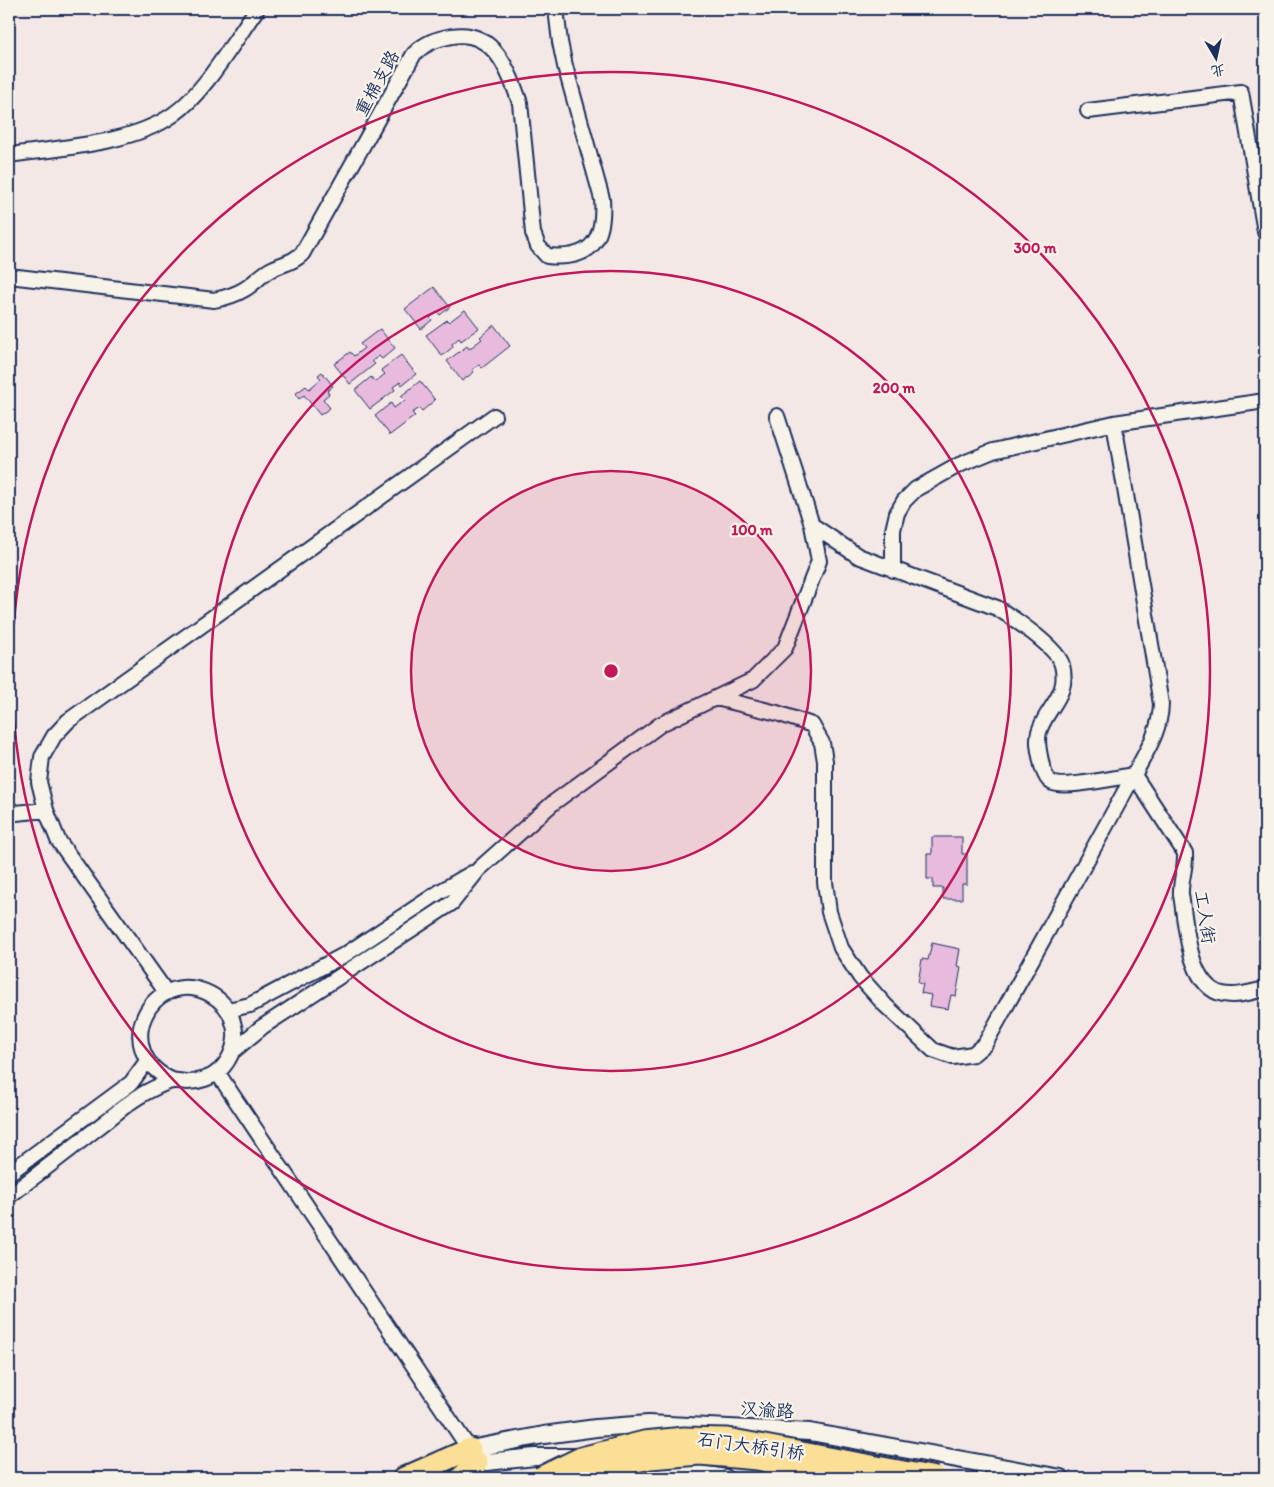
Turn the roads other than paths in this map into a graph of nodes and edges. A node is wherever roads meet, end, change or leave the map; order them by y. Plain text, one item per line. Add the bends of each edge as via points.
1 (257, 9) edge
2 (556, 9) edge
3 (1088, 111) dead end
4 (9, 155) edge
5 (1265, 232) edge
6 (9, 276) edge
7 (1265, 401) edge
8 (494, 416) dead end
9 (777, 416) dead end
10 (1114, 423) junction
11 (812, 525) junction
12 (893, 570) junction
13 (716, 698) junction
14 (1134, 775) junction
15 (9, 809) edge
16 (46, 810) junction
17 (479, 869) junction
18 (1265, 989) edge
19 (166, 992) junction
20 (228, 1010) junction
21 (232, 1052) junction
22 (147, 1060) junction
23 (217, 1072) junction
24 (174, 1080) junction
25 (9, 1173) edge
26 (9, 1196) edge
27 (474, 1456) junction
28 (404, 1478) edge
29 (423, 1478) edge
30 (455, 1478) edge
31 (461, 1478) edge
32 (540, 1478) edge
33 (574, 1478) edge
34 (725, 1478) edge
35 (851, 1478) edge
36 (936, 1478) edge
37 (1061, 1478) edge

1 - 4 street via 201,89 174,114 143,130 108,141
2 - 6 street, 重棉支路 via 565,66 602,199 600,234 592,246 577,254 547,256 538,246 533,233 520,103 513,84 504,63 491,47 476,37 456,35 424,45 414,54 302,254 291,263 262,275 244,290 214,300
3 - 5 street via 1241,92
7 - 10 street
8 - 16 street via 68,721 54,736 42,757 39,782
9 - 11 street
10 - 12 street via 993,451 916,489 904,501 893,530
10 - 14 street via 1161,704 1155,734
11 - 12 street via 858,556
11 - 13 street via 820,561 785,648 754,680
12 - 14 street via 996,608 1056,652 1062,663 1064,679 1040,731 1038,744 1044,773 1051,783 1063,786
13 - 14 street via 812,724 822,743 825,761 825,882 829,912 841,948 860,977 885,1005 933,1050 953,1057 972,1054 985,1044
13 - 17 street via 661,724 553,803
14 - 18 street, 工人街 via 1185,853 1181,895 1192,959 1200,976 1221,994 1235,995
15 - 16 street via 16,813
16 - 19 street via 58,840
17 - 20 street via 346,954 250,1005
17 - 21 street via 452,903 262,1027
19 - 20 street via 183,988 201,989 217,997
19 - 22 street via 144,1015 140,1030 141,1046
20 - 21 street via 234,1024
21 - 23 street
22 - 24 street via 163,1076
22 - 25 street via 131,1083
23 - 24 street via 204,1080
23 - 27 street
24 - 26 street via 139,1096
27 - 28 main road
27 - 29 street
27 - 30 street, 汉渝路
27 - 31 main road
27 - 34 street, 汉渝路 via 586,1458
27 - 37 street, 汉渝路 via 544,1435 648,1424 810,1432
32 - 36 main road, 石门大桥引桥, bridge via 581,1458 644,1442 684,1438 727,1439
33 - 35 main road, 石门大桥引桥, bridge via 650,1458 700,1454 758,1459

